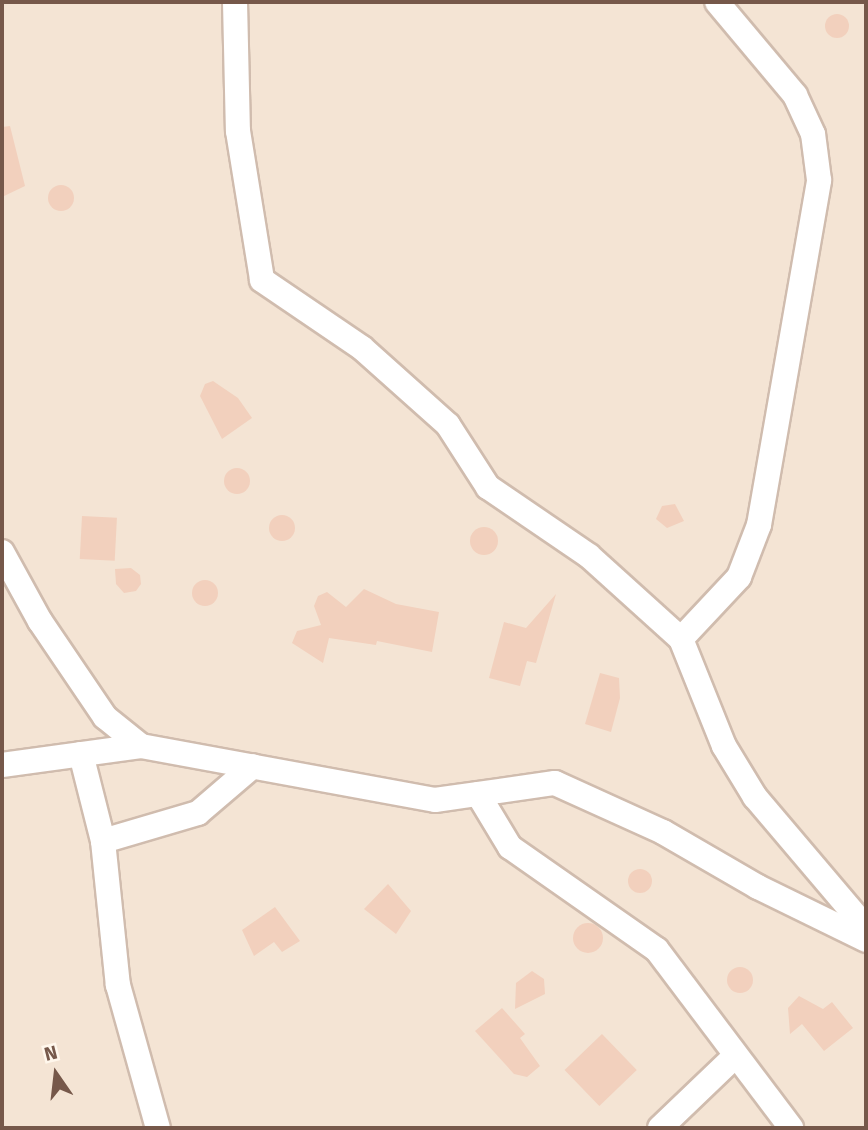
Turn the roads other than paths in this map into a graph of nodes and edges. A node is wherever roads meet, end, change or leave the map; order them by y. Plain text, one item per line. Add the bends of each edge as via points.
1 (235, 2) edge
2 (717, 2) edge
3 (2, 552) edge
4 (681, 639) junction
5 (141, 746) junction
6 (81, 754) junction
7 (2, 765) edge
8 (253, 765) junction
9 (478, 794) junction
10 (103, 841) junction
11 (866, 928) edge
12 (866, 940) edge
13 (736, 1055) junction
14 (158, 1128) edge
15 (660, 1128) edge
16 (791, 1128) edge

1 - 4 street via 238,131 262,280 362,348 447,425 488,487 589,556
2 - 4 street via 794,95 813,134 819,180 759,525 739,577
3 - 5 street via 40,621 105,717
4 - 11 street via 724,746 755,797
5 - 6 street
5 - 8 street
6 - 7 street
6 - 10 street
8 - 9 street via 435,800
8 - 10 street via 198,813
9 - 12 street via 555,783 663,832 758,887
9 - 13 street via 510,847 657,950
10 - 14 street via 118,985
13 - 15 street
13 - 16 street

